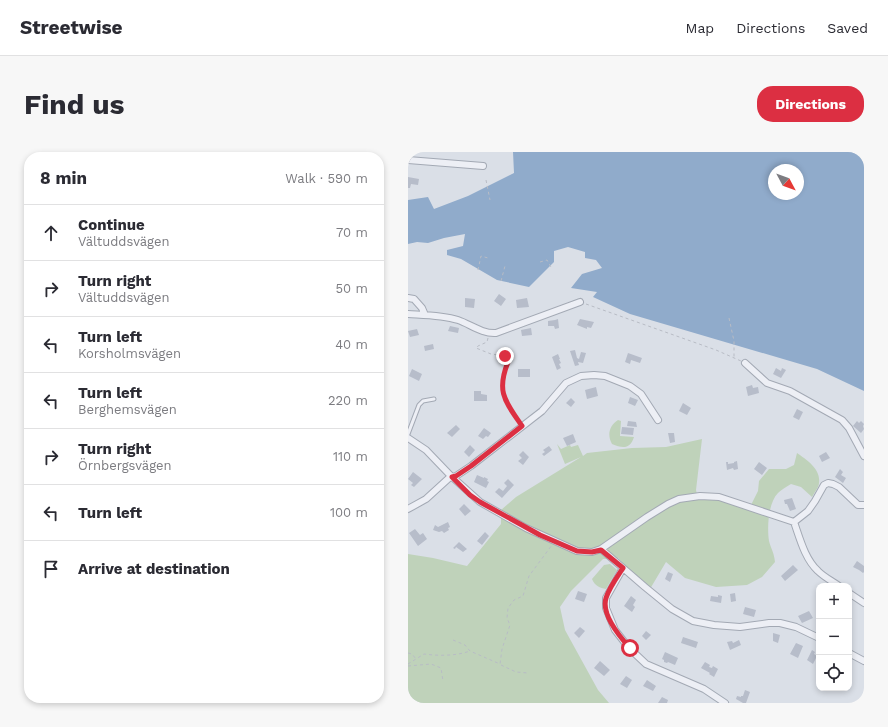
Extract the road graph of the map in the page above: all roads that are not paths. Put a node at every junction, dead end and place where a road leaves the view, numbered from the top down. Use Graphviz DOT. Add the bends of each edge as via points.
graph roads {
  1 [pos="408,160"];
  2 [pos="483,166"];
  3 [pos="408,298"];
  4 [pos="580,302"];
  5 [pos="408,314"];
  6 [pos="425,315"];
  7 [pos="745,363"];
  8 [pos="434,399"];
  9 [pos="658,420"];
  10 [pos="408,434"];
  11 [pos="408,438"];
  12 [pos="864,456"];
  13 [pos="452,477"];
  14 [pos="864,505"];
  15 [pos="408,508"];
  16 [pos="794,522"];
  17 [pos="601,550"];
  18 [pos="623,568"];
  19 [pos="835,583"];
  20 [pos="852,595"];
  21 [pos="864,603"];
  22 [pos="816,637"];
  23 [pos="852,655"];
  24 [pos="864,661"];
  25 [pos="724,703"];
  1 -- 2 [label="street"];
  3 -- 6 [label="street" via="414,298"];
  4 -- 6 [label="street" via="496,333 486,332 458,320"];
  5 -- 6 [label="street"];
  7 -- 12 [label="street" via="767,382 790,391 842,420"];
  8 -- 10 [label="lane" via="423,401 419,405"];
  9 -- 13 [label="street" via="641,394 630,386 611,378 581,376 566,383 542,411 471,466"];
  11 -- 13 [label="street" via="426,450"];
  13 -- 15 [label="street" via="426,499"];
  13 -- 17 [label="street" via="480,502 526,528 577,551"];
  14 -- 16 [label="street" via="857,504 839,487 828,483 824,485 808,511"];
  16 -- 17 [label="street" via="719,497 679,499 647,517"];
  16 -- 19 [label="street" via="811,563"];
  17 -- 18 [label="street"];
  18 -- 22 [label="street" via="650,592 693,621 714,626 740,627 780,623"];
  18 -- 25 [label="street" via="606,598 606,608 615,630 646,664 704,689"];
  20 -- 21 [label="street"];
  23 -- 24 [label="street"];
}
